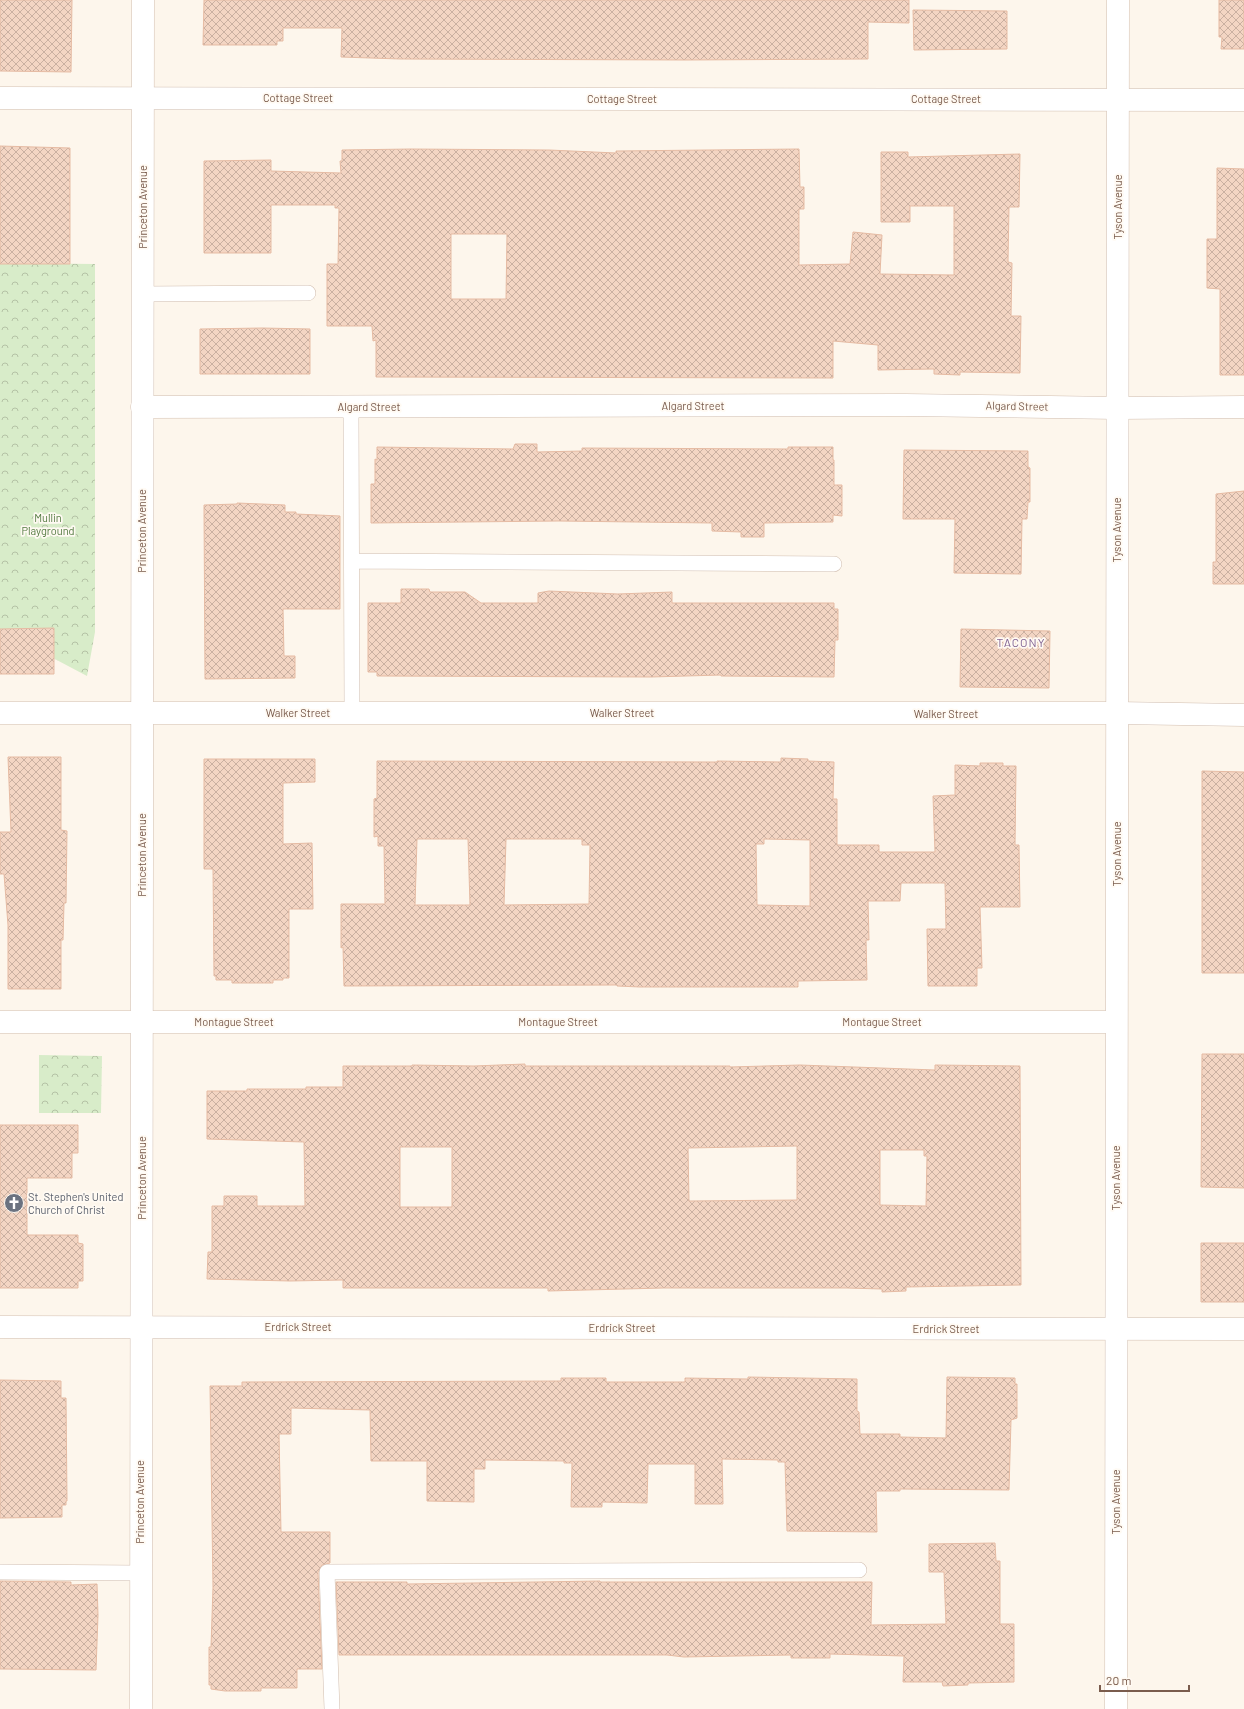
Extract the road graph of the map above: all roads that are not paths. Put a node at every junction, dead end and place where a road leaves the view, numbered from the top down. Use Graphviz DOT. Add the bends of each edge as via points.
graph roads {
  1 [pos="143,0"];
  2 [pos="1118,0"];
  3 [pos="0,98"];
  4 [pos="143,98"];
  5 [pos="1118,100"];
  6 [pos="1244,100"];
  7 [pos="308,293"];
  8 [pos="142,294"];
  9 [pos="142,407"];
  10 [pos="352,407"];
  11 [pos="1244,407"];
  12 [pos="1117,408"];
  13 [pos="353,561"];
  14 [pos="834,564"];
  15 [pos="0,713"];
  16 [pos="142,713"];
  17 [pos="352,713"];
  18 [pos="1117,713"];
  19 [pos="1244,715"];
  20 [pos="0,1022"];
  21 [pos="143,1022"];
  22 [pos="1116,1022"];
  23 [pos="0,1327"];
  24 [pos="140,1327"];
  25 [pos="1116,1329"];
  26 [pos="1244,1329"];
  27 [pos="859,1570"];
  28 [pos="0,1572"];
  29 [pos="140,1573"];
  30 [pos="141,1709"];
  31 [pos="332,1709"];
  32 [pos="1116,1709"];
  1 -- 4 [label="street, Princeton Avenue"];
  2 -- 5 [label="street, Tyson Avenue"];
  3 -- 4 [label="street, Cottage Street"];
  4 -- 5 [label="street, Cottage Street"];
  4 -- 8 [label="street, Princeton Avenue"];
  5 -- 6 [label="street, Cottage Street"];
  5 -- 12 [label="street, Tyson Avenue"];
  7 -- 8 [label="lane"];
  8 -- 9 [label="street, Princeton Avenue"];
  9 -- 10 [label="street, Algard Street"];
  9 -- 16 [label="street, Princeton Avenue"];
  10 -- 12 [label="street, Algard Street" via="904,405"];
  10 -- 13 [label="lane"];
  11 -- 12 [label="street, Algard Street"];
  12 -- 18 [label="street, Tyson Avenue"];
  13 -- 14 [label="lane"];
  13 -- 17 [label="lane"];
  15 -- 16 [label="street, Walker Street"];
  16 -- 17 [label="street, Walker Street"];
  16 -- 21 [label="street, Princeton Avenue"];
  17 -- 18 [label="street, Walker Street"];
  18 -- 19 [label="street, Walker Street"];
  18 -- 22 [label="street, Tyson Avenue"];
  20 -- 21 [label="street, Montague Street"];
  21 -- 22 [label="street, Montague Street"];
  21 -- 24 [label="street, Princeton Avenue"];
  22 -- 25 [label="street, Tyson Avenue"];
  23 -- 24 [label="street, Erdrick Street"];
  24 -- 25 [label="street, Erdrick Street"];
  24 -- 29 [label="street, Princeton Avenue"];
  25 -- 26 [label="street, Erdrick Street"];
  25 -- 32 [label="street, Tyson Avenue"];
  27 -- 31 [label="lane" via="327,1572"];
  28 -- 29 [label="lane"];
  29 -- 30 [label="street, Princeton Avenue"];
}
